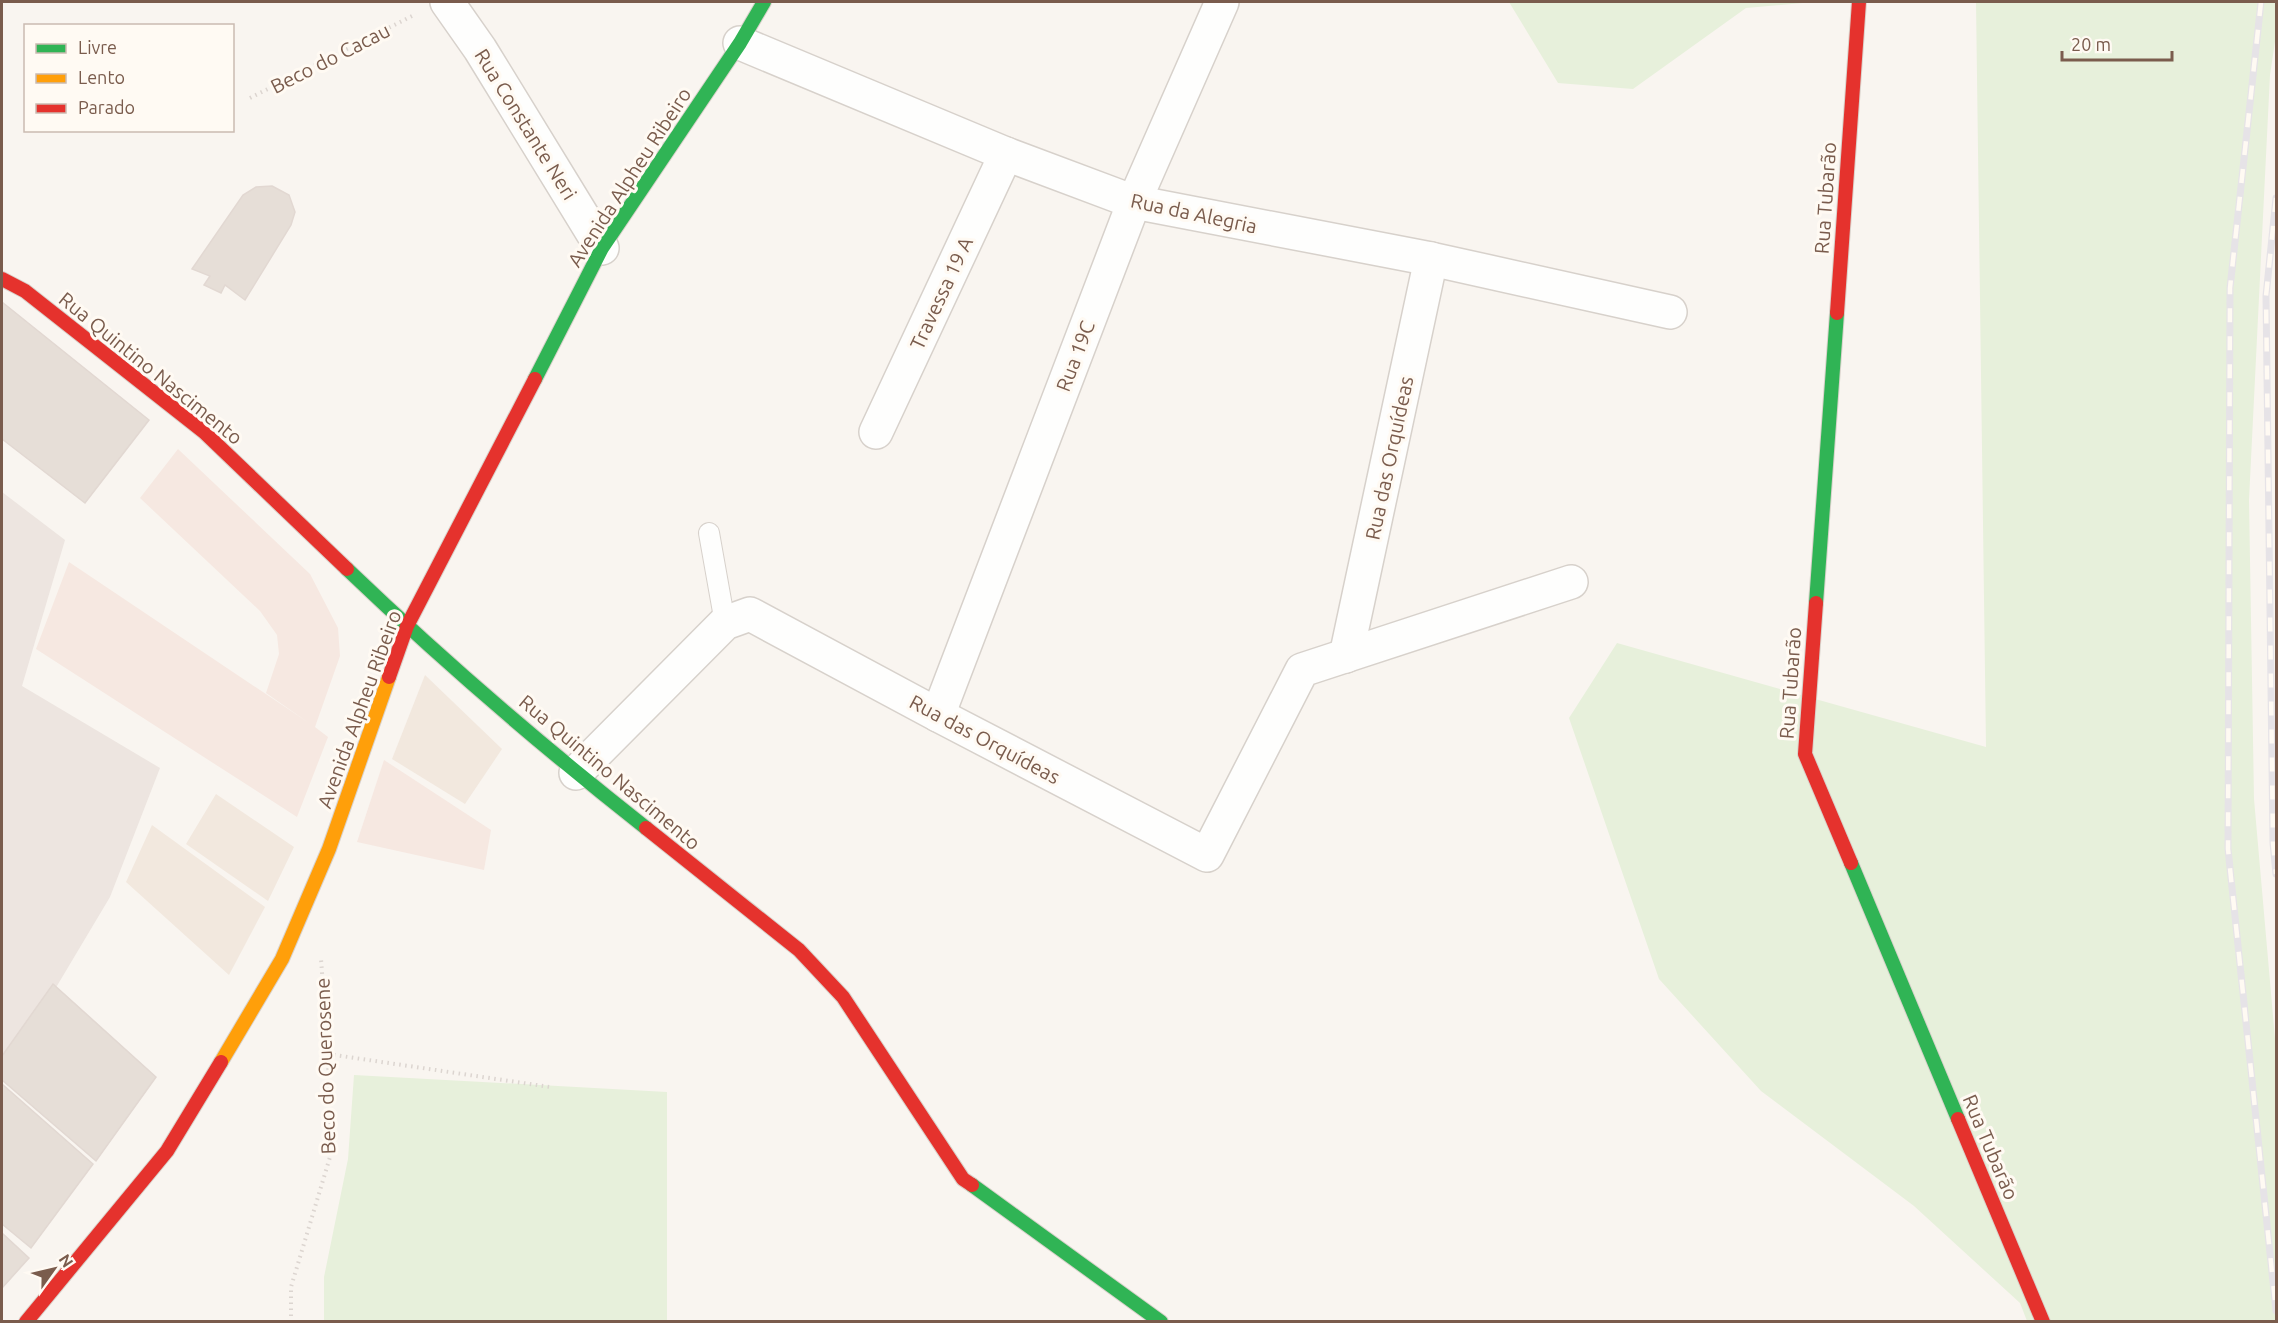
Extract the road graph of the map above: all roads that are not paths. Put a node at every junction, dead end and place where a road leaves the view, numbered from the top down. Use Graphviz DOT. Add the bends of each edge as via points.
graph roads {
  1 [pos="764,2"];
  2 [pos="1222,2"];
  3 [pos="1859,2"];
  4 [pos="434,7"];
  5 [pos="740,43"];
  6 [pos="1006,154"];
  7 [pos="1134,202"];
  8 [pos="602,248"];
  9 [pos="1431,260"];
  10 [pos="2,279"];
  11 [pos="1670,312"];
  12 [pos="876,432"];
  13 [pos="709,533"];
  14 [pos="1571,582"];
  15 [pos="725,623"];
  16 [pos="407,626"];
  17 [pos="1346,656"];
  18 [pos="938,715"];
  19 [pos="576,773"];
  20 [pos="26,1322"];
  21 [pos="1161,1322"];
  22 [pos="2043,1322"];
  1 -- 5 [label="street, Avenida Alpheu Ribeiro"];
  2 -- 7 [label="street, Rua 19C"];
  3 -- 22 [label="street, Rua Tubarão" via="1805,754"];
  4 -- 8 [label="street, Rua Constante Neri" via="480,49"];
  5 -- 6 [label="street, Rua da Alegria"];
  5 -- 8 [label="street, Avenida Alpheu Ribeiro"];
  6 -- 7 [label="street, Rua da Alegria"];
  6 -- 12 [label="street, Travessa 19 A"];
  7 -- 9 [label="street, Rua da Alegria"];
  7 -- 18 [label="street, Rua 19C"];
  8 -- 16 [label="street, Avenida Alpheu Ribeiro"];
  9 -- 11 [label="street, Rua da Alegria"];
  9 -- 17 [label="street, Rua das Orquídeas"];
  10 -- 16 [label="street, Rua Quintino Nascimento" via="25,291 204,432"];
  13 -- 15 [label="lane"];
  14 -- 17 [label="street, Rua das Orquídeas"];
  15 -- 18 [label="street, Rua das Orquídeas" via="750,614"];
  15 -- 19 [label="street"];
  16 -- 19 [label="street, Rua Quintino Nascimento"];
  16 -- 20 [label="street, Avenida Alpheu Ribeiro" via="329,849 282,959 167,1151"];
  17 -- 18 [label="street, Rua das Orquídeas" via="1302,670 1207,855"];
  19 -- 21 [label="street, Rua Quintino Nascimento" via="799,950 843,997 963,1179"];
}
